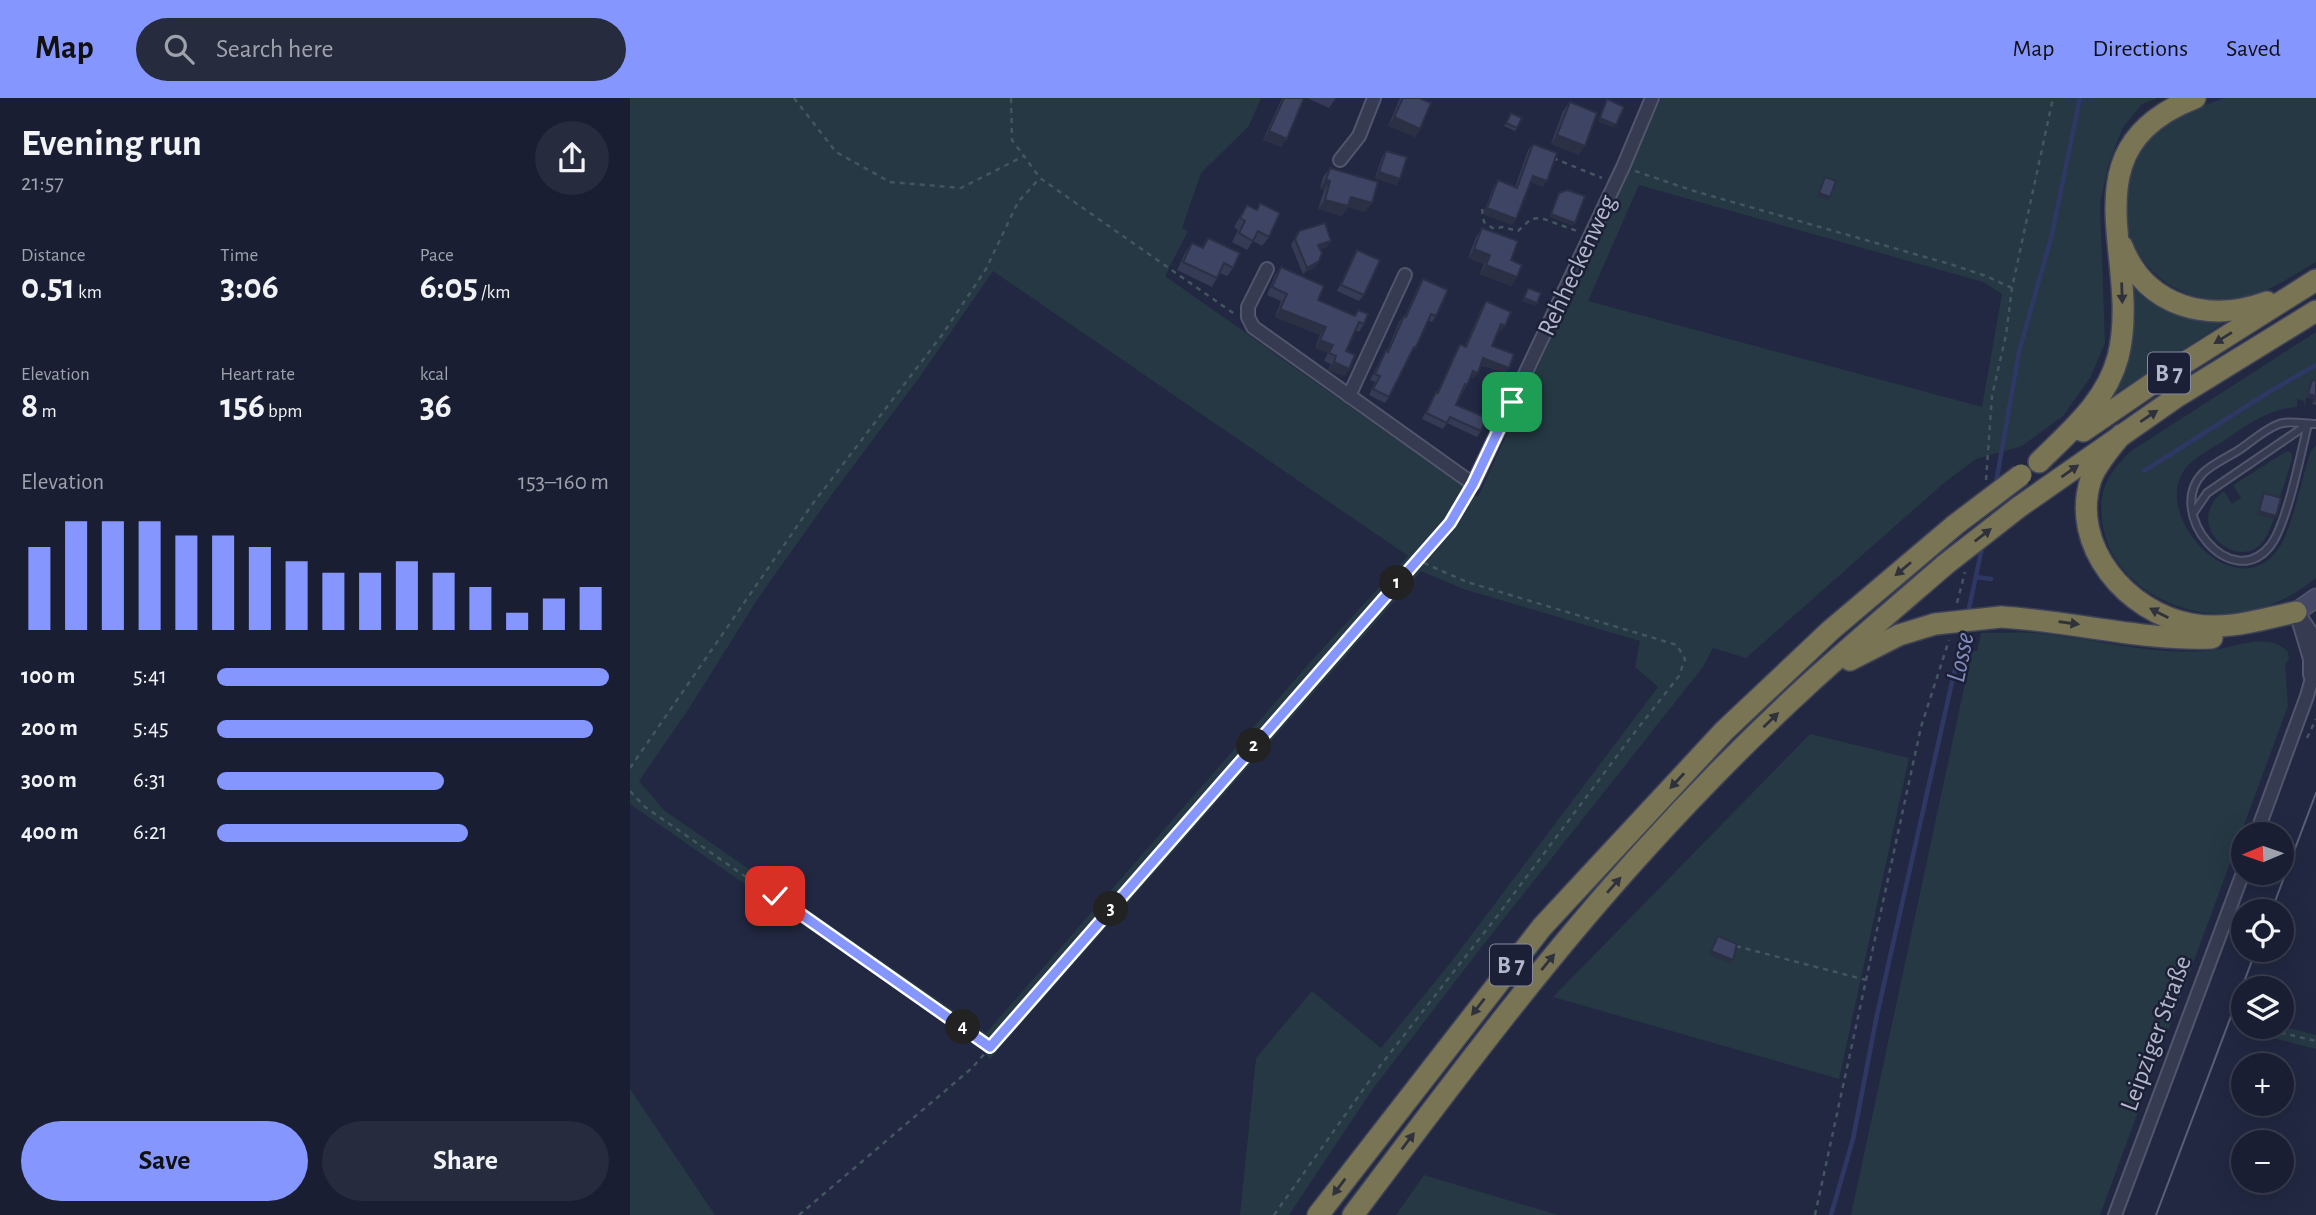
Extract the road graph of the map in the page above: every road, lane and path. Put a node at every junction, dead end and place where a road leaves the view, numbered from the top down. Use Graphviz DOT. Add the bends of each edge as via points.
graph roads {
  1 [pos="794,98"];
  2 [pos="1011,98"];
  3 [pos="1374,98"];
  4 [pos="1653,98"];
  5 [pos="2053,98"];
  6 [pos="2195,98"];
  7 [pos="1024,156"];
  8 [pos="1548,156"];
  9 [pos="1340,160"];
  10 [pos="1623,167"];
  11 [pos="1040,178"];
  12 [pos="1604,178"];
  13 [pos="1482,209"];
  14 [pos="2116,225"];
  15 [pos="1571,228"];
  16 [pos="1267,269"];
  17 [pos="1405,275"];
  18 [pos="2309,284"];
  19 [pos="2012,288"];
  20 [pos="2316,311"];
  21 [pos="1253,327"];
  22 [pos="1349,396"];
  23 [pos="2308,424"];
  24 [pos="2316,424"];
  25 [pos="2120,435"];
  26 [pos="2039,462"];
  27 [pos="1988,466"];
  28 [pos="1473,484"];
  29 [pos="2192,515"];
  30 [pos="1417,560"];
  31 [pos="2316,598"];
  32 [pos="2297,612"];
  33 [pos="1946,649"];
  34 [pos="2316,657"];
  35 [pos="2316,664"];
  36 [pos="1811,682"];
  37 [pos="2307,696"];
  38 [pos="630,768"];
  39 [pos="630,791"];
  40 [pos="2261,822"];
  41 [pos="2238,886"];
  42 [pos="1736,946"];
  43 [pos="1866,980"];
  44 [pos="2294,1036"];
  45 [pos="2316,1041"];
  46 [pos="990,1047"];
  47 [pos="799,1215"];
  48 [pos="1274,1215"];
  49 [pos="1318,1215"];
  50 [pos="1353,1215"];
  51 [pos="1815,1215"];
  52 [pos="2115,1215"];
  1 -- 7 [label="path" via="836,152 890,183 961,188"];
  2 -- 7 [label="path" via="1012,140"];
  3 -- 9 [label="street" via="1359,136"];
  4 -- 10 [label="street, Rehheckenweg"];
  5 -- 19 [label="path"];
  6 -- 14 [label="highway" via="2153,120 2133,143 2118,179"];
  7 -- 11 [label="path"];
  8 -- 12 [label="path"];
  10 -- 19 [label="path" via="1670,185 1953,265"];
  10 -- 28 [label="street, Rehheckenweg"];
  11 -- 21 [label="path"];
  11 -- 38 [label="path" via="1018,202 986,269 942,335 811,506"];
  13 -- 15 [label="path" via="1484,222 1494,229 1518,231 1531,219 1541,218"];
  14 -- 18 [label="highway" via="2125,253 2143,279 2183,306 2205,312 2254,307"];
  14 -- 26 [label="highway, one-way" via="2122,314 2116,364 2091,410"];
  16 -- 21 [label="street" via="1248,307"];
  17 -- 22 [label="street"];
  18 -- 26 [label="highway, B 7, one-way"];
  19 -- 27 [label="path" via="1989,418"];
  25 -- 20 [label="highway, B 7, one-way"];
  21 -- 22 [label="street"];
  22 -- 28 [label="street"];
  23 -- 24 [label="lane"];
  23 -- 29 [label="lane" via="2207,493"];
  23 -- 29 [label="lane" via="2280,423 2202,474 2191,501"];
  23 -- 29 [label="lane" via="2278,530 2271,545 2259,555 2240,560 2222,556 2208,544"];
  32 -- 25 [label="highway, one-way" via="2235,626 2189,624 2159,614 2120,586 2094,544 2087,500 2095,469"];
  36 -- 25 [label="highway, B 7, one-way, bridge" via="1946,564"];
  26 -- 49 [label="highway, B 7, one-way, bridge" via="1955,525 1831,630 1733,722 1542,927"];
  28 -- 30 [label="path" via="1450,523"];
  30 -- 46 [label="path"];
  30 -- 48 [label="path" via="1467,582 1677,645 1685,659 1679,676 1380,1066"];
  31 -- 32 [label="main road"];
  32 -- 34 [label="street" via="2311,632"];
  36 -- 32 [label="highway, one-way, bridge" via="1874,646 1936,624 2001,617 2207,638 2256,631"];
  32 -- 37 [label="street" via="2310,659"];
  33 -- 43 [label="path" via="1921,727"];
  35 -- 37 [label="street"];
  50 -- 36 [label="highway, B 7, one-way" via="1569,936 1703,788"];
  37 -- 40 [label="street"];
  39 -- 46 [label="path" via="645,807"];
  41 -- 52 [label="street, Leipziger Straße"];
  42 -- 43 [label="path"];
  43 -- 51 [label="path"];
  44 -- 45 [label="path"];
  46 -- 47 [label="path" via="972,1068"];
}
